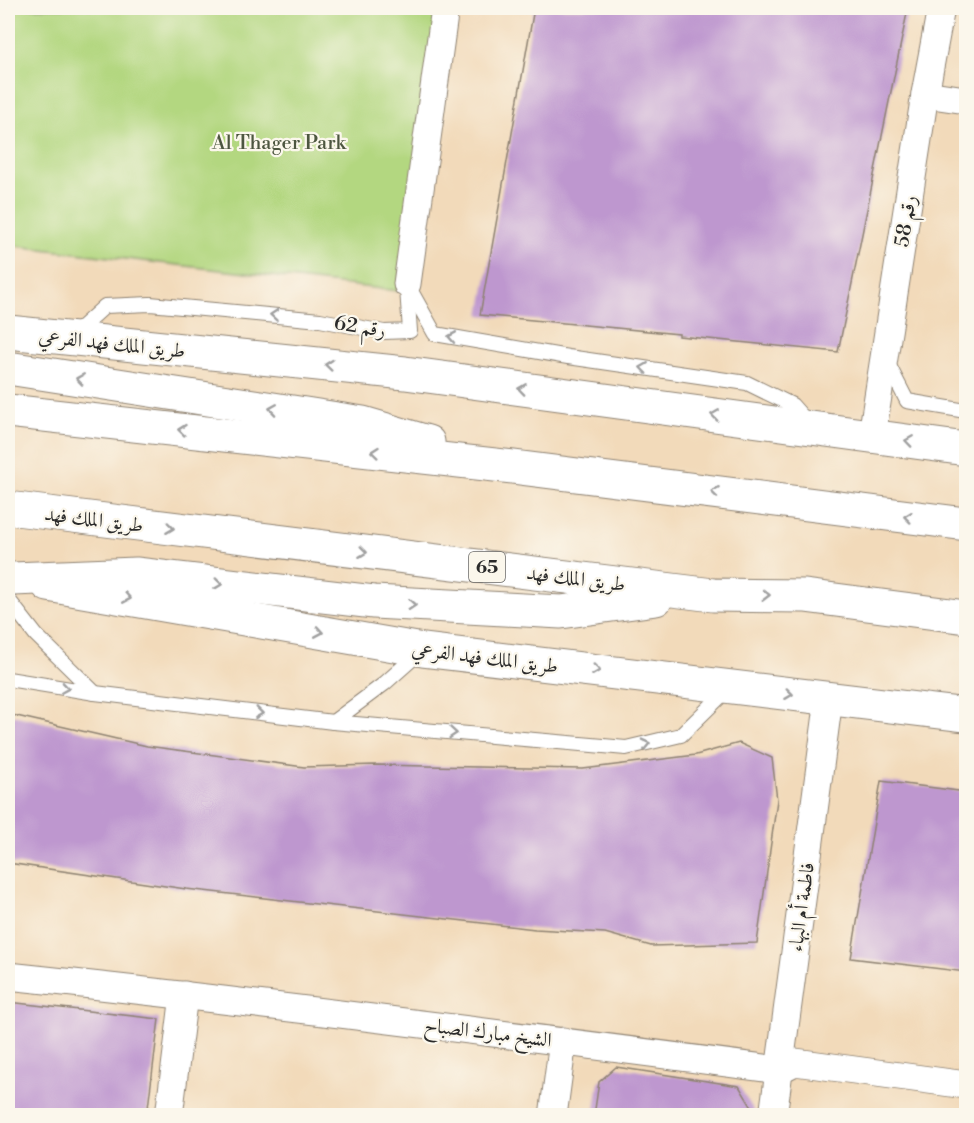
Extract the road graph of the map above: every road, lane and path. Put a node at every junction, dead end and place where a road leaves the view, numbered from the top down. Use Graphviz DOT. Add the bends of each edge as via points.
graph roads {
  1 [pos="445,8"];
  2 [pos="941,8"];
  3 [pos="925,94"];
  4 [pos="966,100"];
  5 [pos="407,284"];
  6 [pos="8,332"];
  7 [pos="69,338"];
  8 [pos="884,357"];
  9 [pos="8,368"];
  10 [pos="8,411"];
  11 [pos="966,411"];
  12 [pos="812,428"];
  13 [pos="872,435"];
  14 [pos="966,449"];
  15 [pos="513,467"];
  16 [pos="8,508"];
  17 [pos="966,524"];
  18 [pos="9,585"];
  19 [pos="713,595"];
  20 [pos="966,617"];
  21 [pos="423,650"];
  22 [pos="8,679"];
  23 [pos="730,686"];
  24 [pos="95,693"];
  25 [pos="829,699"];
  26 [pos="966,715"];
  27 [pos="333,722"];
  28 [pos="8,976"];
  29 [pos="184,994"];
  30 [pos="563,1041"];
  31 [pos="779,1070"];
  32 [pos="966,1084"];
  33 [pos="169,1116"];
  34 [pos="553,1116"];
  35 [pos="773,1116"];
  1 -- 5 [label="street, رقم 62"];
  2 -- 3 [label="street, رقم 58"];
  3 -- 4 [label="street"];
  3 -- 8 [label="street, رقم 58"];
  5 -- 7 [label="lane, رقم 62, one-way" via="410,331 384,332 320,320 150,303 105,306"];
  12 -- 5 [label="lane, one-way" via="792,405 747,383 435,334"];
  6 -- 7 [label="main road, طريق الملك فهد الفرعي"];
  12 -- 7 [label="main road, طريق الملك فهد الفرعي, one-way" via="398,372"];
  8 -- 11 [label="lane" via="907,401"];
  8 -- 13 [label="street, رقم 58"];
  15 -- 9 [label="main road, one-way" via="363,423"];
  15 -- 10 [label="main road, one-way"];
  12 -- 13 [label="main road, طريق الملك فهد الفرعي"];
  14 -- 13 [label="main road, طريق الملك فهد الفرعي, one-way"];
  17 -- 15 [label="main road, one-way"];
  16 -- 19 [label="main road, طريق الملك فهد / 65, one-way"];
  18 -- 19 [label="main road, one-way" via="136,574 374,602 561,612"];
  18 -- 21 [label="main road, طريق الملك فهد الفرعي, one-way"];
  18 -- 24 [label="lane" via="36,635"];
  19 -- 20 [label="main road, طريق الملك فهد / 65, one-way" via="805,596"];
  21 -- 23 [label="main road, طريق الملك فهد الفرعي, one-way"];
  21 -- 27 [label="lane"];
  22 -- 24 [label="lane, one-way"];
  23 -- 25 [label="main road, طريق الملك فهد الفرعي, one-way"];
  27 -- 23 [label="lane, one-way" via="626,748 681,735"];
  24 -- 27 [label="lane, one-way"];
  25 -- 26 [label="main road, طريق الملك فهد الفرعي"];
  25 -- 31 [label="street, فاطمة أم البهاء"];
  28 -- 29 [label="street, الشيخ مبارك الصباح"];
  29 -- 30 [label="street, الشيخ مبارك الصباح"];
  29 -- 33 [label="street"];
  30 -- 31 [label="street, الشيخ مبارك الصباح"];
  30 -- 34 [label="street"];
  31 -- 32 [label="street, الشيخ مبارك الصباح" via="795,1062"];
  31 -- 35 [label="street, فاطمة أم البهاء"];
}
